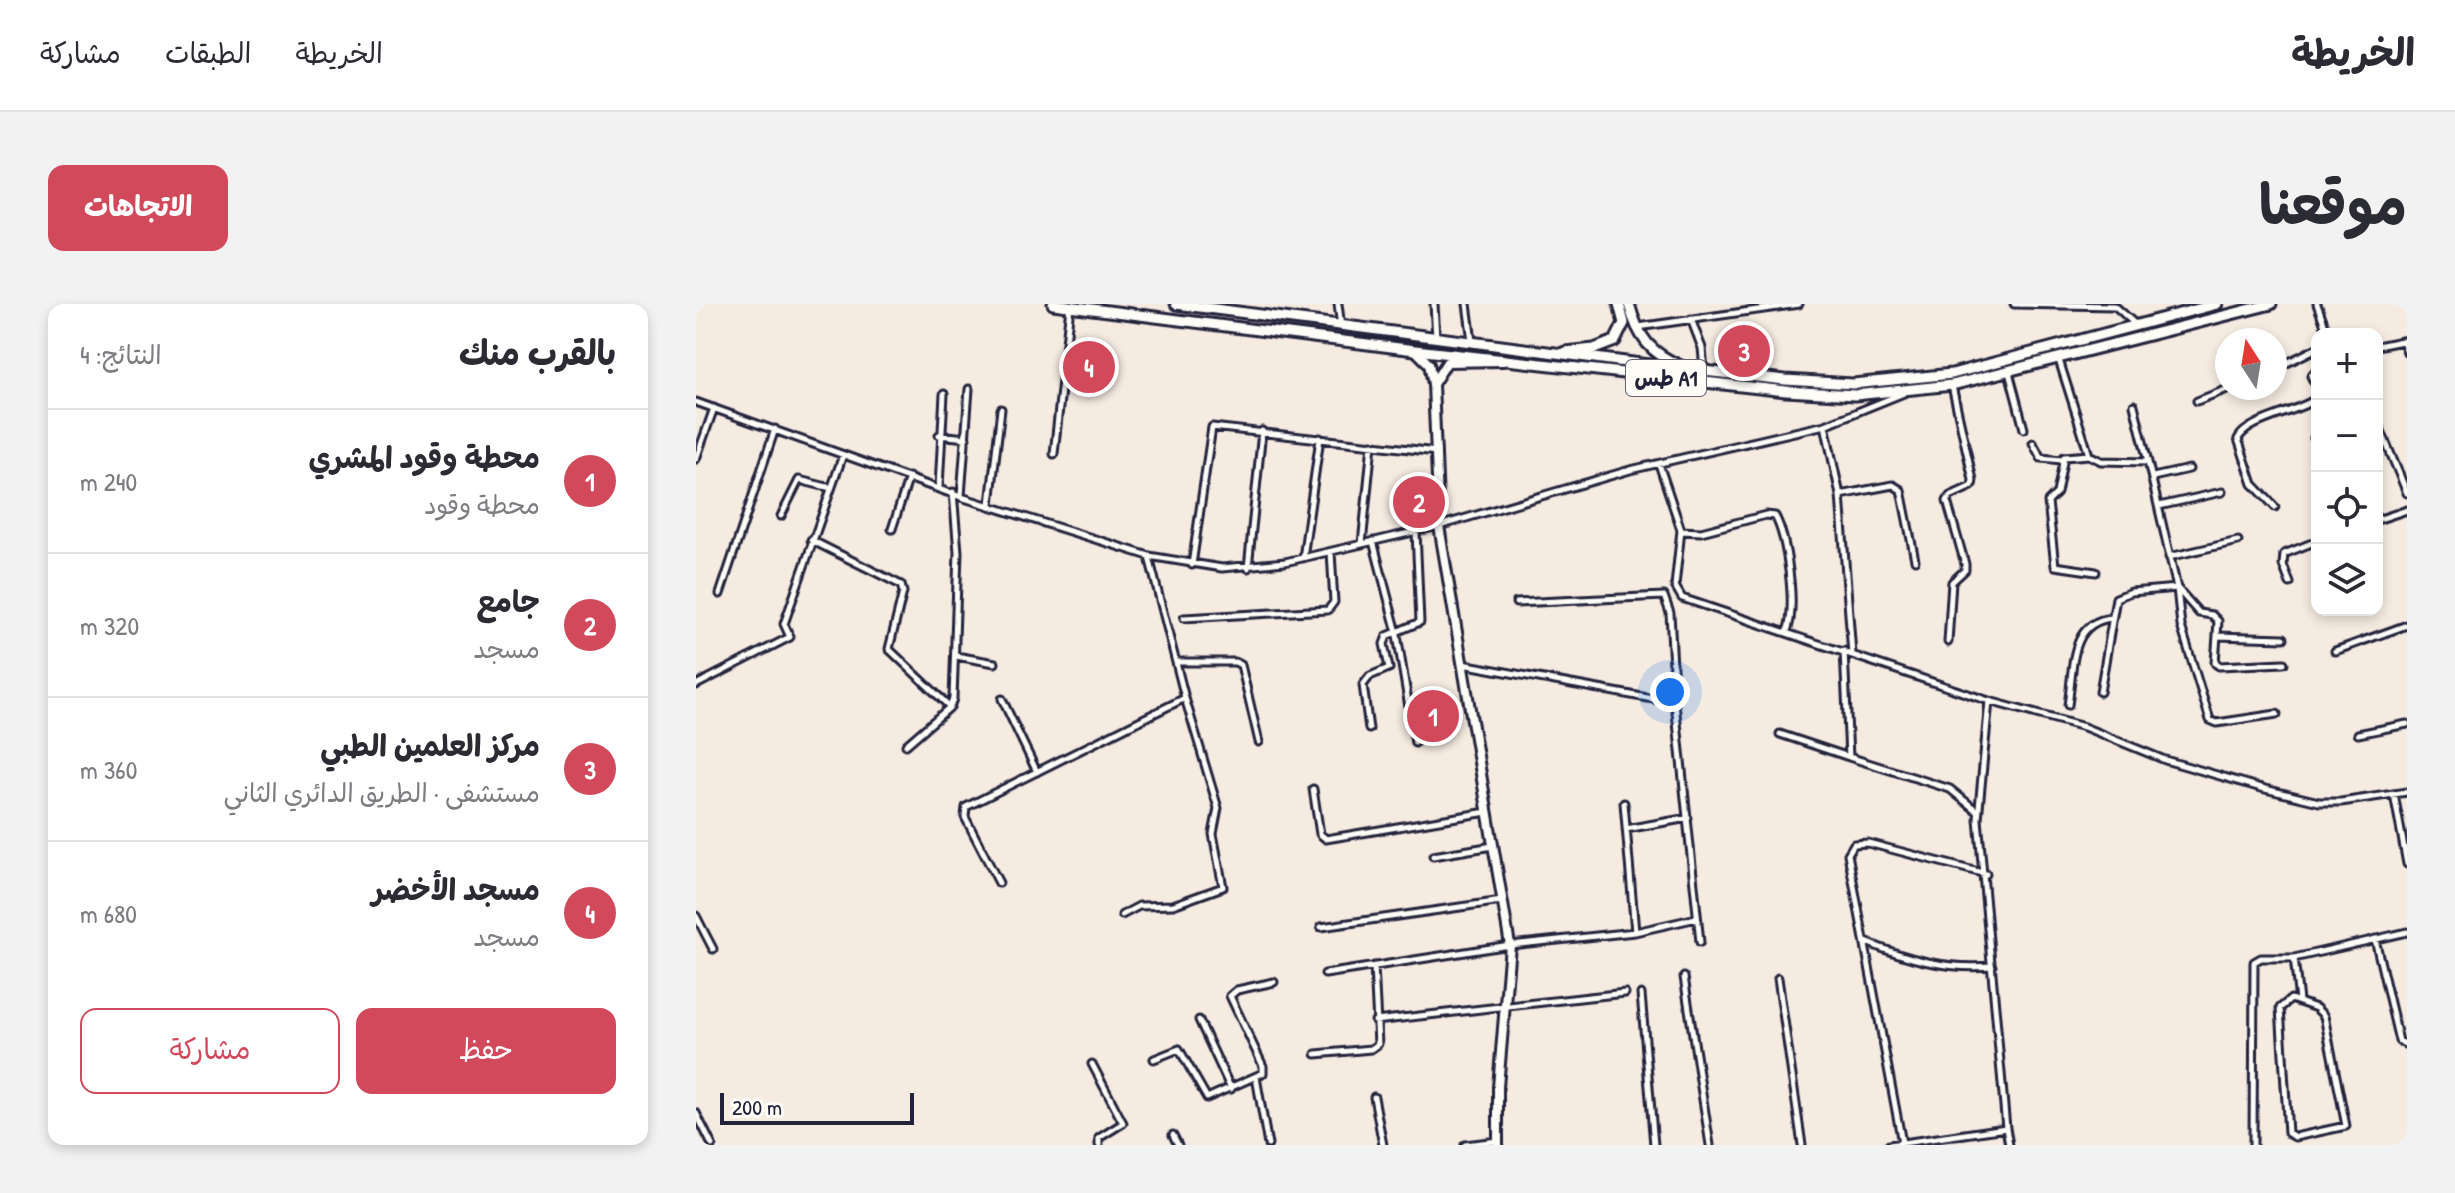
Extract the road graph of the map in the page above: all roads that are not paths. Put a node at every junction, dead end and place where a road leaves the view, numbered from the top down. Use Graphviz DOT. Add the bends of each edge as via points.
graph roads {
  1 [pos="1053,304"];
  2 [pos="1176,304"];
  3 [pos="1338,304"];
  4 [pos="1434,304"];
  5 [pos="1467,304"];
  6 [pos="1619,304"];
  7 [pos="1629,304"];
  8 [pos="1725,304"];
  9 [pos="1793,304"];
  10 [pos="1799,304"];
  11 [pos="2014,304"];
  12 [pos="2217,304"];
  13 [pos="2271,304"];
  14 [pos="2317,304"];
  15 [pos="1070,306"];
  16 [pos="1161,306"];
  17 [pos="2046,306"];
  18 [pos="1125,308"];
  19 [pos="1727,314"];
  20 [pos="1161,317"];
  21 [pos="1691,319"];
  22 [pos="2135,324"];
  23 [pos="1635,327"];
  24 [pos="1341,328"];
  25 [pos="2326,328"];
  26 [pos="1436,338"];
  27 [pos="2405,340"];
  28 [pos="1472,341"];
  29 [pos="2383,345"];
  30 [pos="1415,350"];
  31 [pos="2311,351"];
  32 [pos="2407,352"];
  33 [pos="1553,353"];
  34 [pos="1509,360"];
  35 [pos="2059,360"];
  36 [pos="2287,363"];
  37 [pos="1685,368"];
  38 [pos="1704,370"];
  39 [pos="2009,372"];
  40 [pos="1433,384"];
  41 [pos="1952,385"];
  42 [pos="969,389"];
  43 [pos="1910,391"];
  44 [pos="944,394"];
  45 [pos="2215,394"];
  46 [pos="2314,400"];
  47 [pos="2197,401"];
  48 [pos="696,402"];
  49 [pos="2134,405"];
  50 [pos="714,408"];
  51 [pos="1001,409"];
  52 [pos="1825,425"];
  53 [pos="775,429"];
  54 [pos="2024,429"];
  55 [pos="1262,431"];
  56 [pos="939,435"];
  57 [pos="2383,435"];
  58 [pos="966,438"];
  59 [pos="1320,438"];
  60 [pos="2033,443"];
  61 [pos="1372,444"];
  62 [pos="1437,452"];
  63 [pos="1054,454"];
  64 [pos="843,455"];
  65 [pos="2089,455"];
  66 [pos="696,459"];
  67 [pos="2062,460"];
  68 [pos="2148,462"];
  69 [pos="1659,464"];
  70 [pos="2189,469"];
  71 [pos="909,477"];
  72 [pos="2153,477"];
  73 [pos="939,487"];
  74 [pos="831,488"];
  75 [pos="953,492"];
  76 [pos="2222,492"];
  77 [pos="2407,493"];
  78 [pos="1840,495"];
  79 [pos="961,497"];
  80 [pos="990,504"];
  81 [pos="2159,506"];
  82 [pos="2275,507"];
  83 [pos="2407,510"];
  84 [pos="781,516"];
  85 [pos="2383,518"];
  86 [pos="1439,526"];
  87 [pos="892,529"];
  88 [pos="1681,530"];
  89 [pos="1416,531"];
  90 [pos="811,540"];
  91 [pos="1373,541"];
  92 [pos="2238,541"];
  93 [pos="2311,543"];
  94 [pos="1362,544"];
  95 [pos="1331,552"];
  96 [pos="1149,556"];
  97 [pos="2169,557"];
  98 [pos="1303,558"];
  99 [pos="1915,560"];
  100 [pos="1192,565"];
  101 [pos="1248,568"];
  102 [pos="2096,572"];
  103 [pos="2290,583"];
  104 [pos="2177,588"];
  105 [pos="720,594"];
  106 [pos="1516,603"];
  107 [pos="1184,618"];
  108 [pos="2112,618"];
  109 [pos="2407,625"];
  110 [pos="1396,629"];
  111 [pos="1787,631"];
  112 [pos="2217,636"];
  113 [pos="2284,638"];
  114 [pos="1948,642"];
  115 [pos="1844,651"];
  116 [pos="2335,651"];
  117 [pos="1852,654"];
  118 [pos="956,656"];
  119 [pos="1177,662"];
  120 [pos="995,663"];
  121 [pos="1461,663"];
  122 [pos="2284,663"];
  123 [pos="696,685"];
  124 [pos="2100,692"];
  125 [pos="1185,698"];
  126 [pos="1002,699"];
  127 [pos="1989,701"];
  128 [pos="1675,703"];
  129 [pos="2068,705"];
  130 [pos="950,707"];
  131 [pos="2277,714"];
  132 [pos="2407,724"];
  133 [pos="1369,729"];
  134 [pos="1780,734"];
  135 [pos="2358,734"];
  136 [pos="1259,742"];
  137 [pos="1415,743"];
  138 [pos="906,745"];
  139 [pos="1849,757"];
  140 [pos="1037,772"];
  141 [pos="1313,789"];
  142 [pos="2407,792"];
  143 [pos="2394,794"];
  144 [pos="1624,803"];
  145 [pos="1487,812"];
  146 [pos="1978,812"];
  147 [pos="1689,818"];
  148 [pos="1626,829"];
  149 [pos="1493,846"];
  150 [pos="1433,856"];
  151 [pos="2407,864"];
  152 [pos="1986,874"];
  153 [pos="999,883"];
  154 [pos="1502,901"];
  155 [pos="1122,915"];
  156 [pos="696,916"];
  157 [pos="1697,918"];
  158 [pos="1321,927"];
  159 [pos="1635,932"];
  160 [pos="2407,932"];
  161 [pos="2375,939"];
  162 [pos="1700,942"];
  163 [pos="1865,942"];
  164 [pos="1510,945"];
  165 [pos="713,949"];
  166 [pos="2294,958"];
  167 [pos="1374,966"];
  168 [pos="1992,966"];
  169 [pos="1325,974"];
  170 [pos="1684,977"];
  171 [pos="1778,978"];
  172 [pos="1274,982"];
  173 [pos="1625,993"];
  174 [pos="1641,994"];
  175 [pos="2299,1001"];
  176 [pos="1504,1005"];
  177 [pos="1199,1020"];
  178 [pos="1375,1021"];
  179 [pos="2407,1045"];
  180 [pos="1316,1054"];
  181 [pos="1154,1059"];
  182 [pos="1092,1064"];
  183 [pos="1256,1077"];
  184 [pos="1231,1089"];
  185 [pos="1374,1097"];
  186 [pos="696,1113"];
  187 [pos="2006,1128"];
  188 [pos="1173,1135"];
  189 [pos="1498,1143"];
  190 [pos="1902,1143"];
  191 [pos="712,1145"];
  192 [pos="1099,1145"];
  193 [pos="1178,1145"];
  194 [pos="1268,1145"];
  195 [pos="1383,1145"];
  196 [pos="1465,1145"];
  197 [pos="1654,1145"];
  198 [pos="1710,1145"];
  199 [pos="1802,1145"];
  200 [pos="1889,1145"];
  201 [pos="2009,1145"];
  202 [pos="2253,1145"];
  1 -- 15 [label="main road, طس A1"];
  2 -- 24 [label="main road, طس A1"];
  3 -- 24 [label="street"];
  4 -- 26 [label="street"];
  5 -- 28 [label="street"];
  6 -- 33 [label="main road" via="1624,323 1612,344"];
  7 -- 23 [label="main road"];
  8 -- 19 [label="street"];
  9 -- 10 [label="street"];
  9 -- 19 [label="street"];
  11 -- 17 [label="street"];
  12 -- 22 [label="main road, طس A1"];
  13 -- 35 [label="main road, طس A1"];
  14 -- 25 [label="street"];
  15 -- 18 [label="main road, طس A1"];
  15 -- 63 [label="street"];
  16 -- 20 [label="main road"];
  17 -- 22 [label="street" via="2115,306"];
  18 -- 20 [label="main road, طس A1"];
  19 -- 21 [label="street"];
  20 -- 30 [label="main road, طس A1"];
  21 -- 23 [label="street"];
  21 -- 38 [label="street"];
  22 -- 38 [label="main road, طس A1" via="1952,374 1903,381 1815,382"];
  23 -- 37 [label="main road" via="1652,351"];
  24 -- 26 [label="main road, طس A1"];
  26 -- 28 [label="main road, طس A1"];
  27 -- 29 [label="street"];
  27 -- 32 [label="street"];
  28 -- 33 [label="main road, طس A1"];
  30 -- 34 [label="main road, طس A1"];
  30 -- 40 [label="main road" via="1429,364"];
  31 -- 36 [label="street"];
  33 -- 37 [label="main road, طس A1"];
  34 -- 40 [label="main road" via="1447,362"];
  34 -- 43 [label="main road, طس A1" via="1786,391"];
  35 -- 39 [label="main road, طس A1"];
  35 -- 65 [label="street"];
  37 -- 38 [label="main road, طس A1"];
  39 -- 41 [label="main road, طس A1"];
  39 -- 54 [label="street"];
  40 -- 62 [label="main road"];
  41 -- 43 [label="main road, طس A1"];
  41 -- 114 [label="street" via="1973,480 1972,486 1947,501 1965,564 1952,582"];
  42 -- 58 [label="street"];
  43 -- 52 [label="street"];
  44 -- 56 [label="street"];
  45 -- 47 [label="street"];
  46 -- 82 [label="street" via="2244,429 2238,439 2253,484"];
  48 -- 50 [label="street"];
  49 -- 68 [label="street"];
  50 -- 53 [label="street"];
  50 -- 66 [label="street"];
  51 -- 80 [label="street"];
  52 -- 69 [label="street"];
  52 -- 78 [label="street"];
  53 -- 64 [label="street"];
  53 -- 105 [label="street"];
  55 -- 59 [label="street"];
  55 -- 100 [label="street" via="1216,426 1210,430"];
  55 -- 101 [label="street"];
  56 -- 58 [label="street"];
  56 -- 73 [label="street"];
  57 -- 77 [label="street"];
  58 -- 79 [label="street"];
  59 -- 61 [label="street"];
  59 -- 98 [label="street"];
  60 -- 67 [label="street" via="2041,458"];
  61 -- 62 [label="street"];
  61 -- 94 [label="street"];
  62 -- 86 [label="main road"];
  64 -- 71 [label="street"];
  64 -- 74 [label="street"];
  65 -- 67 [label="street"];
  65 -- 68 [label="street" via="2101,461"];
  67 -- 102 [label="street" via="2057,493 2048,502 2053,564"];
  68 -- 72 [label="street"];
  69 -- 86 [label="street"];
  69 -- 88 [label="street"];
  70 -- 72 [label="street"];
  71 -- 73 [label="street"];
  71 -- 87 [label="street"];
  72 -- 81 [label="street"];
  73 -- 75 [label="street"];
  74 -- 84 [label="street" via="799,480"];
  74 -- 90 [label="street"];
  75 -- 79 [label="street"];
  75 -- 118 [label="street"];
  76 -- 81 [label="street"];
  78 -- 99 [label="street" via="1893,485 1901,490"];
  78 -- 117 [label="street"];
  79 -- 80 [label="street"];
  80 -- 96 [label="street"];
  81 -- 97 [label="street"];
  83 -- 85 [label="street"];
  86 -- 89 [label="street"];
  86 -- 121 [label="main road"];
  88 -- 111 [label="street" via="1675,586 1682,598"];
  88 -- 111 [label="street" via="1701,532 1775,516 1792,610"];
  89 -- 91 [label="street"];
  89 -- 110 [label="street" via="1420,622"];
  90 -- 123 [label="street" via="784,624 790,637"];
  90 -- 130 [label="street" via="901,585 889,649"];
  91 -- 94 [label="street"];
  91 -- 110 [label="street"];
  92 -- 97 [label="street"];
  93 -- 103 [label="street" via="2284,554"];
  94 -- 95 [label="street"];
  95 -- 98 [label="street"];
  95 -- 107 [label="street" via="1334,602 1328,610"];
  96 -- 100 [label="street"];
  96 -- 119 [label="street"];
  97 -- 104 [label="street"];
  98 -- 101 [label="street"];
  100 -- 101 [label="street"];
  104 -- 108 [label="street" via="2120,595"];
  104 -- 112 [label="street" via="2199,613 2216,617"];
  104 -- 131 [label="street" via="2181,626 2210,720"];
  106 -- 128 [label="street" via="1664,596 1670,613"];
  108 -- 124 [label="street"];
  108 -- 129 [label="street" via="2093,621 2082,631"];
  109 -- 116 [label="street"];
  110 -- 133 [label="street" via="1384,644 1389,668 1363,685"];
  110 -- 137 [label="street"];
  111 -- 115 [label="street"];
  112 -- 113 [label="street"];
  112 -- 122 [label="street" via="2214,657 2219,666"];
  115 -- 117 [label="street"];
  115 -- 139 [label="street"];
  117 -- 127 [label="street"];
  118 -- 120 [label="street"];
  118 -- 130 [label="street"];
  119 -- 125 [label="street"];
  119 -- 136 [label="street" via="1241,665"];
  121 -- 128 [label="street"];
  121 -- 145 [label="main road"];
  125 -- 140 [label="street"];
  125 -- 155 [label="street" via="1218,808 1213,834 1223,887 1173,905 1139,906"];
  126 -- 140 [label="street"];
  127 -- 143 [label="street" via="2084,727 2165,760 2302,798 2341,802"];
  127 -- 146 [label="street"];
  128 -- 147 [label="street"];
  130 -- 138 [label="street"];
  132 -- 135 [label="street"];
  134 -- 139 [label="street"];
  139 -- 146 [label="street" via="1950,789"];
  140 -- 153 [label="street" via="965,809"];
  141 -- 145 [label="street" via="1320,834 1326,839"];
  142 -- 143 [label="street"];
  143 -- 151 [label="street"];
  144 -- 148 [label="street"];
  145 -- 149 [label="main road"];
  146 -- 152 [label="street"];
  147 -- 148 [label="street"];
  147 -- 157 [label="street"];
  148 -- 159 [label="street"];
  149 -- 150 [label="street"];
  149 -- 154 [label="main road"];
  152 -- 163 [label="street" via="1868,843 1854,844 1849,865"];
  152 -- 168 [label="street"];
  154 -- 158 [label="street"];
  154 -- 164 [label="main road"];
  156 -- 165 [label="street"];
  157 -- 159 [label="street"];
  157 -- 162 [label="street"];
  159 -- 164 [label="street"];
  160 -- 161 [label="street"];
  161 -- 166 [label="street"];
  161 -- 179 [label="street" via="2399,1041"];
  163 -- 168 [label="street" via="1933,964"];
  163 -- 190 [label="street"];
  164 -- 167 [label="street"];
  164 -- 176 [label="main road"];
  166 -- 175 [label="street"];
  166 -- 202 [label="street" via="2261,958 2253,965"];
  167 -- 169 [label="street"];
  167 -- 178 [label="street"];
  168 -- 187 [label="street"];
  170 -- 198 [label="street"];
  171 -- 199 [label="street"];
  172 -- 183 [label="street" via="1230,996 1264,1069"];
  173 -- 176 [label="street"];
  174 -- 197 [label="street"];
  175 -- 175 [label="street" via="2324,1016 2348,1122 2295,1137 2287,1128 2280,1008 2291,999"];
  176 -- 178 [label="street"];
  176 -- 189 [label="main road"];
  177 -- 184 [label="street"];
  178 -- 180 [label="street" via="1375,1047"];
  181 -- 184 [label="street" via="1179,1049 1207,1098"];
  182 -- 192 [label="street" via="1123,1123 1099,1138"];
  183 -- 184 [label="street"];
  183 -- 194 [label="street"];
  185 -- 195 [label="street"];
  186 -- 191 [label="street"];
  187 -- 190 [label="street"];
  187 -- 201 [label="street"];
  188 -- 193 [label="street"];
  189 -- 196 [label="street"];
  190 -- 200 [label="street"];
}
